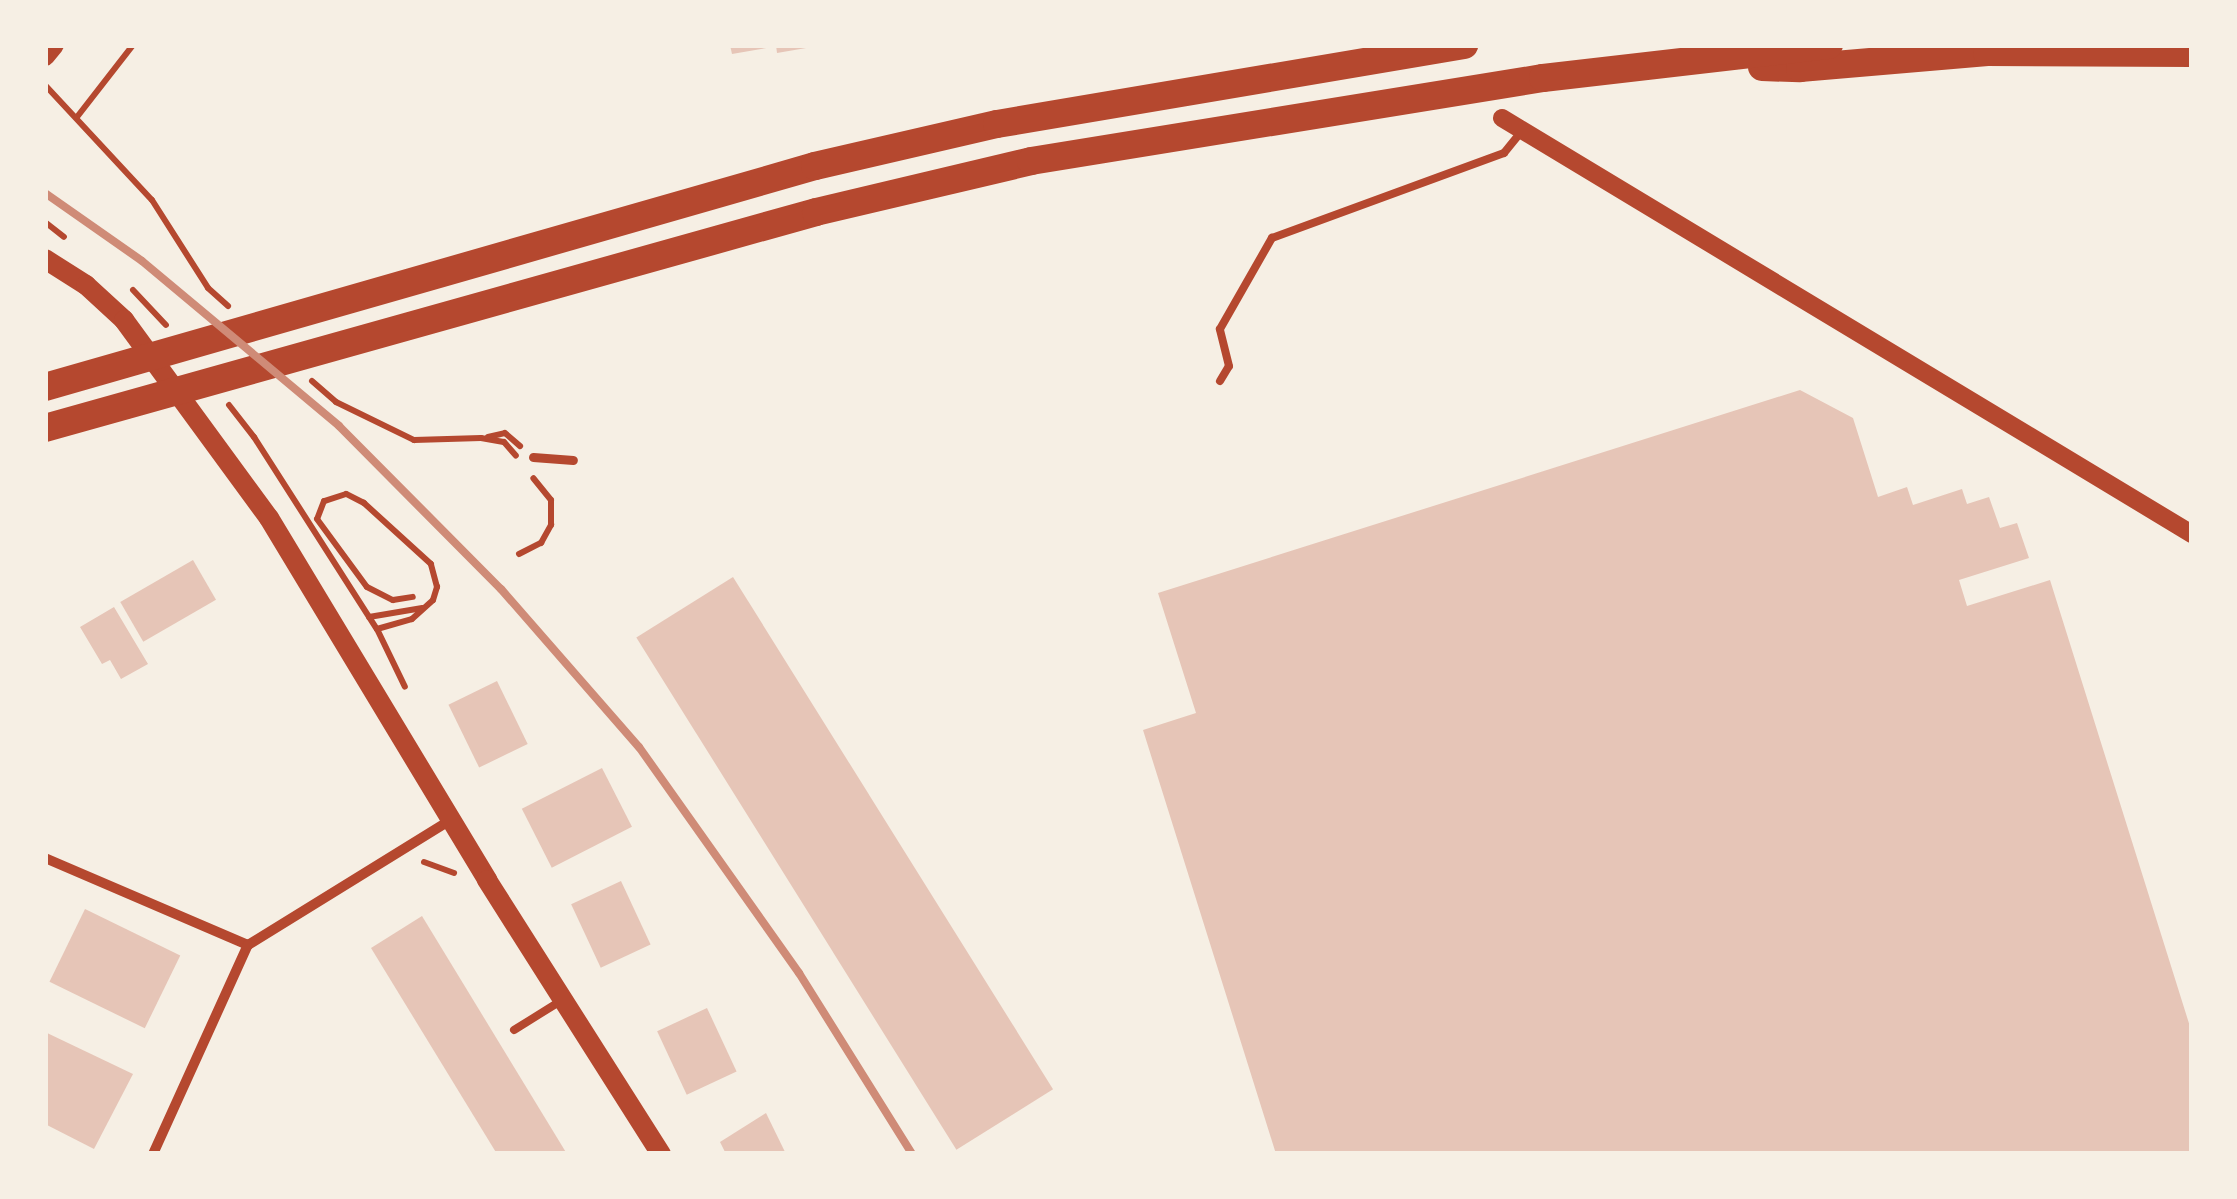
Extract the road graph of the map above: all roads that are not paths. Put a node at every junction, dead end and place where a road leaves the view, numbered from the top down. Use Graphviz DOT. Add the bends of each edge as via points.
graph roads {
  1 [pos="54,45"];
  2 [pos="1464,45"];
  3 [pos="1830,45"];
  4 [pos="2192,53"];
  5 [pos="45,56"];
  6 [pos="1671,63"];
  7 [pos="1502,118"];
  8 [pos="1522,132"];
  9 [pos="45,259"];
  10 [pos="1220,381"];
  11 [pos="49,386"];
  12 [pos="55,425"];
  13 [pos="533,456"];
  14 [pos="573,460"];
  15 [pos="2192,534"];
  16 [pos="451,820"];
  17 [pos="45,858"];
  18 [pos="248,946"];
  19 [pos="563,1000"];
  20 [pos="514,1030"];
  21 [pos="153,1154"];
  22 [pos="661,1154"];
  1 -- 5 [label="main road"];
  2 -- 11 [label="highway" via="942,136 815,166"];
  3 -- 6 [label="highway"];
  4 -- 6 [label="highway" via="1987,52 1800,68"];
  6 -- 12 [label="highway" via="1031,161 816,212"];
  7 -- 8 [label="street"];
  8 -- 10 [label="lane" via="1504,153 1272,238 1220,330 1229,366"];
  8 -- 15 [label="street"];
  9 -- 16 [label="main road" via="124,320 269,518"];
  13 -- 14 [label="street"];
  16 -- 18 [label="street"];
  16 -- 19 [label="main road"];
  17 -- 18 [label="street"];
  18 -- 21 [label="street"];
  19 -- 20 [label="lane"];
  19 -- 22 [label="main road"];
}
